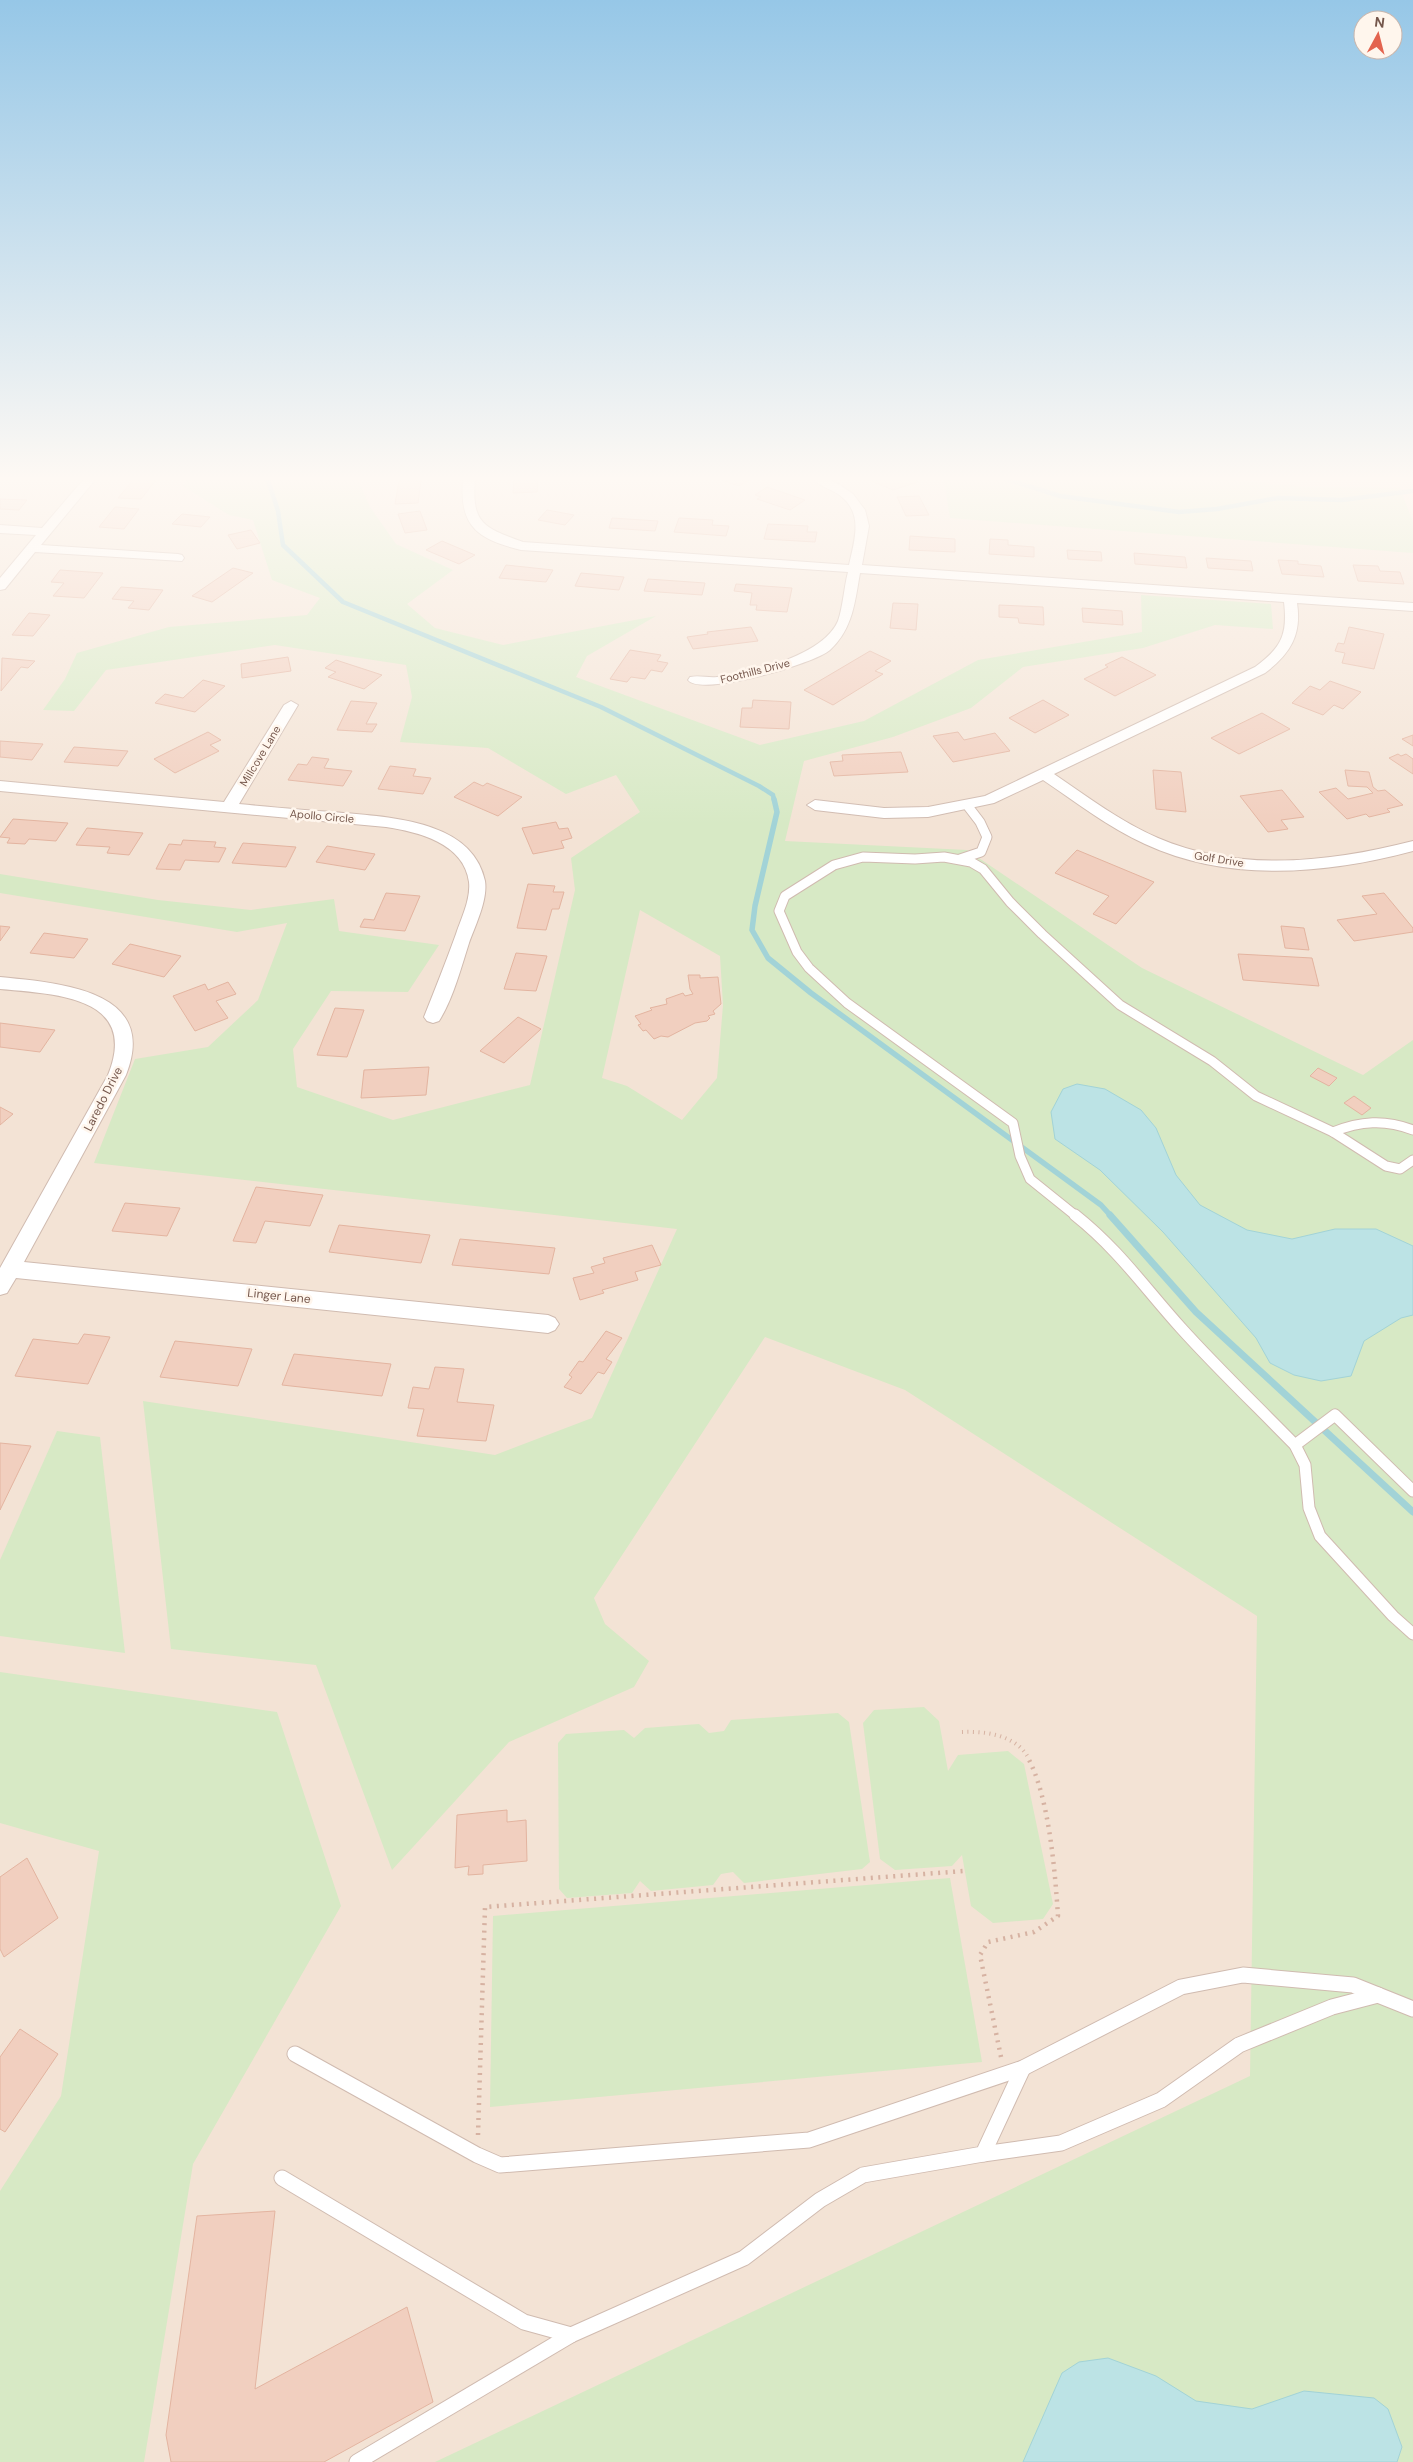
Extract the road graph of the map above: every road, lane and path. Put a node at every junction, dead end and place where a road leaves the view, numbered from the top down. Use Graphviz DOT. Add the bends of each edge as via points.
graph roads {
  1 [pos="850,595"];
  2 [pos="1245,595"];
  3 [pos="1290,598"];
  4 [pos="1413,607"];
  5 [pos="695,680"];
  6 [pos="291,706"];
  7 [pos="1044,774"];
  8 [pos="0,786"];
  9 [pos="815,805"];
  10 [pos="967,805"];
  11 [pos="229,807"];
  12 [pos="1413,846"];
  13 [pos="959,859"];
  14 [pos="0,984"];
  15 [pos="433,1017"];
  16 [pos="1413,1130"];
  17 [pos="1334,1132"];
  18 [pos="1413,1160"];
  19 [pos="10,1268"];
  20 [pos="0,1286"];
  21 [pos="548,1324"];
  22 [pos="1295,1444"];
  23 [pos="1413,1491"];
  24 [pos="1413,1634"];
  25 [pos="962,1732"];
  26 [pos="964,1871"];
  27 [pos="1379,1994"];
  28 [pos="1413,2008"];
  29 [pos="295,2054"];
  30 [pos="1023,2068"];
  31 [pos="1004,2074"];
  32 [pos="983,2154"];
  33 [pos="477,2155"];
  34 [pos="282,2178"];
  35 [pos="571,2336"];
  36 [pos="357,2462"];
  1 -- 5 [label="street, Foothills Drive" via="844,622 825,647 811,655 716,681"];
  2 -- 3 [label="street"];
  3 -- 4 [label="street"];
  3 -- 7 [label="street" via="1291,637 1270,663"];
  6 -- 11 [label="street, Millcove Lane"];
  7 -- 10 [label="street" via="989,800"];
  7 -- 12 [label="street, Golf Drive" via="1147,839 1169,849 1233,863 1311,864 1360,858"];
  8 -- 11 [label="street, Apollo Circle"];
  9 -- 10 [label="street" via="884,813 928,812"];
  10 -- 13 [label="lane" via="987,837 980,852"];
  11 -- 15 [label="street, Apollo Circle" via="418,826 452,843 465,856 477,884 473,905"];
  13 -- 17 [label="lane" via="983,869 1036,928 1120,1005 1212,1061 1256,1096"];
  13 -- 22 [label="lane" via="863,857 848,860 834,865 785,896 779,910 797,952 846,1003 1013,1123 1020,1156 1030,1179 1098,1233 1125,1260 1181,1328"];
  14 -- 19 [label="street, Laredo Drive" via="61,990 89,997 117,1018 123,1031 125,1051 117,1075"];
  16 -- 17 [label="lane" via="1400,1124 1361,1122"];
  17 -- 18 [label="lane" via="1394,1169 1403,1168"];
  19 -- 20 [label="street, Laredo Drive"];
  19 -- 21 [label="street, Linger Lane"];
  22 -- 23 [label="lane" via="1335,1415"];
  22 -- 24 [label="lane" via="1305,1465 1310,1508 1320,1536"];
  25 -- 31 [label="path" via="979,1730 1011,1741 1026,1753 1036,1771 1057,1891 1058,1916 1046,1928 1028,1935 988,1942 980,1955"];
  26 -- 33 [label="path" via="485,1906"];
  27 -- 28 [label="lane"];
  27 -- 30 [label="lane" via="1353,1985 1242,1975 1181,1987"];
  27 -- 32 [label="lane" via="1332,2007 1239,2045 1161,2100 1061,2143"];
  29 -- 33 [label="lane"];
  30 -- 31 [label="lane"];
  30 -- 32 [label="lane"];
  31 -- 33 [label="lane" via="809,2140 524,2164 500,2164"];
  32 -- 35 [label="lane" via="863,2175 820,2200 744,2258"];
  34 -- 35 [label="lane" via="524,2322"];
  35 -- 36 [label="lane"];
}
